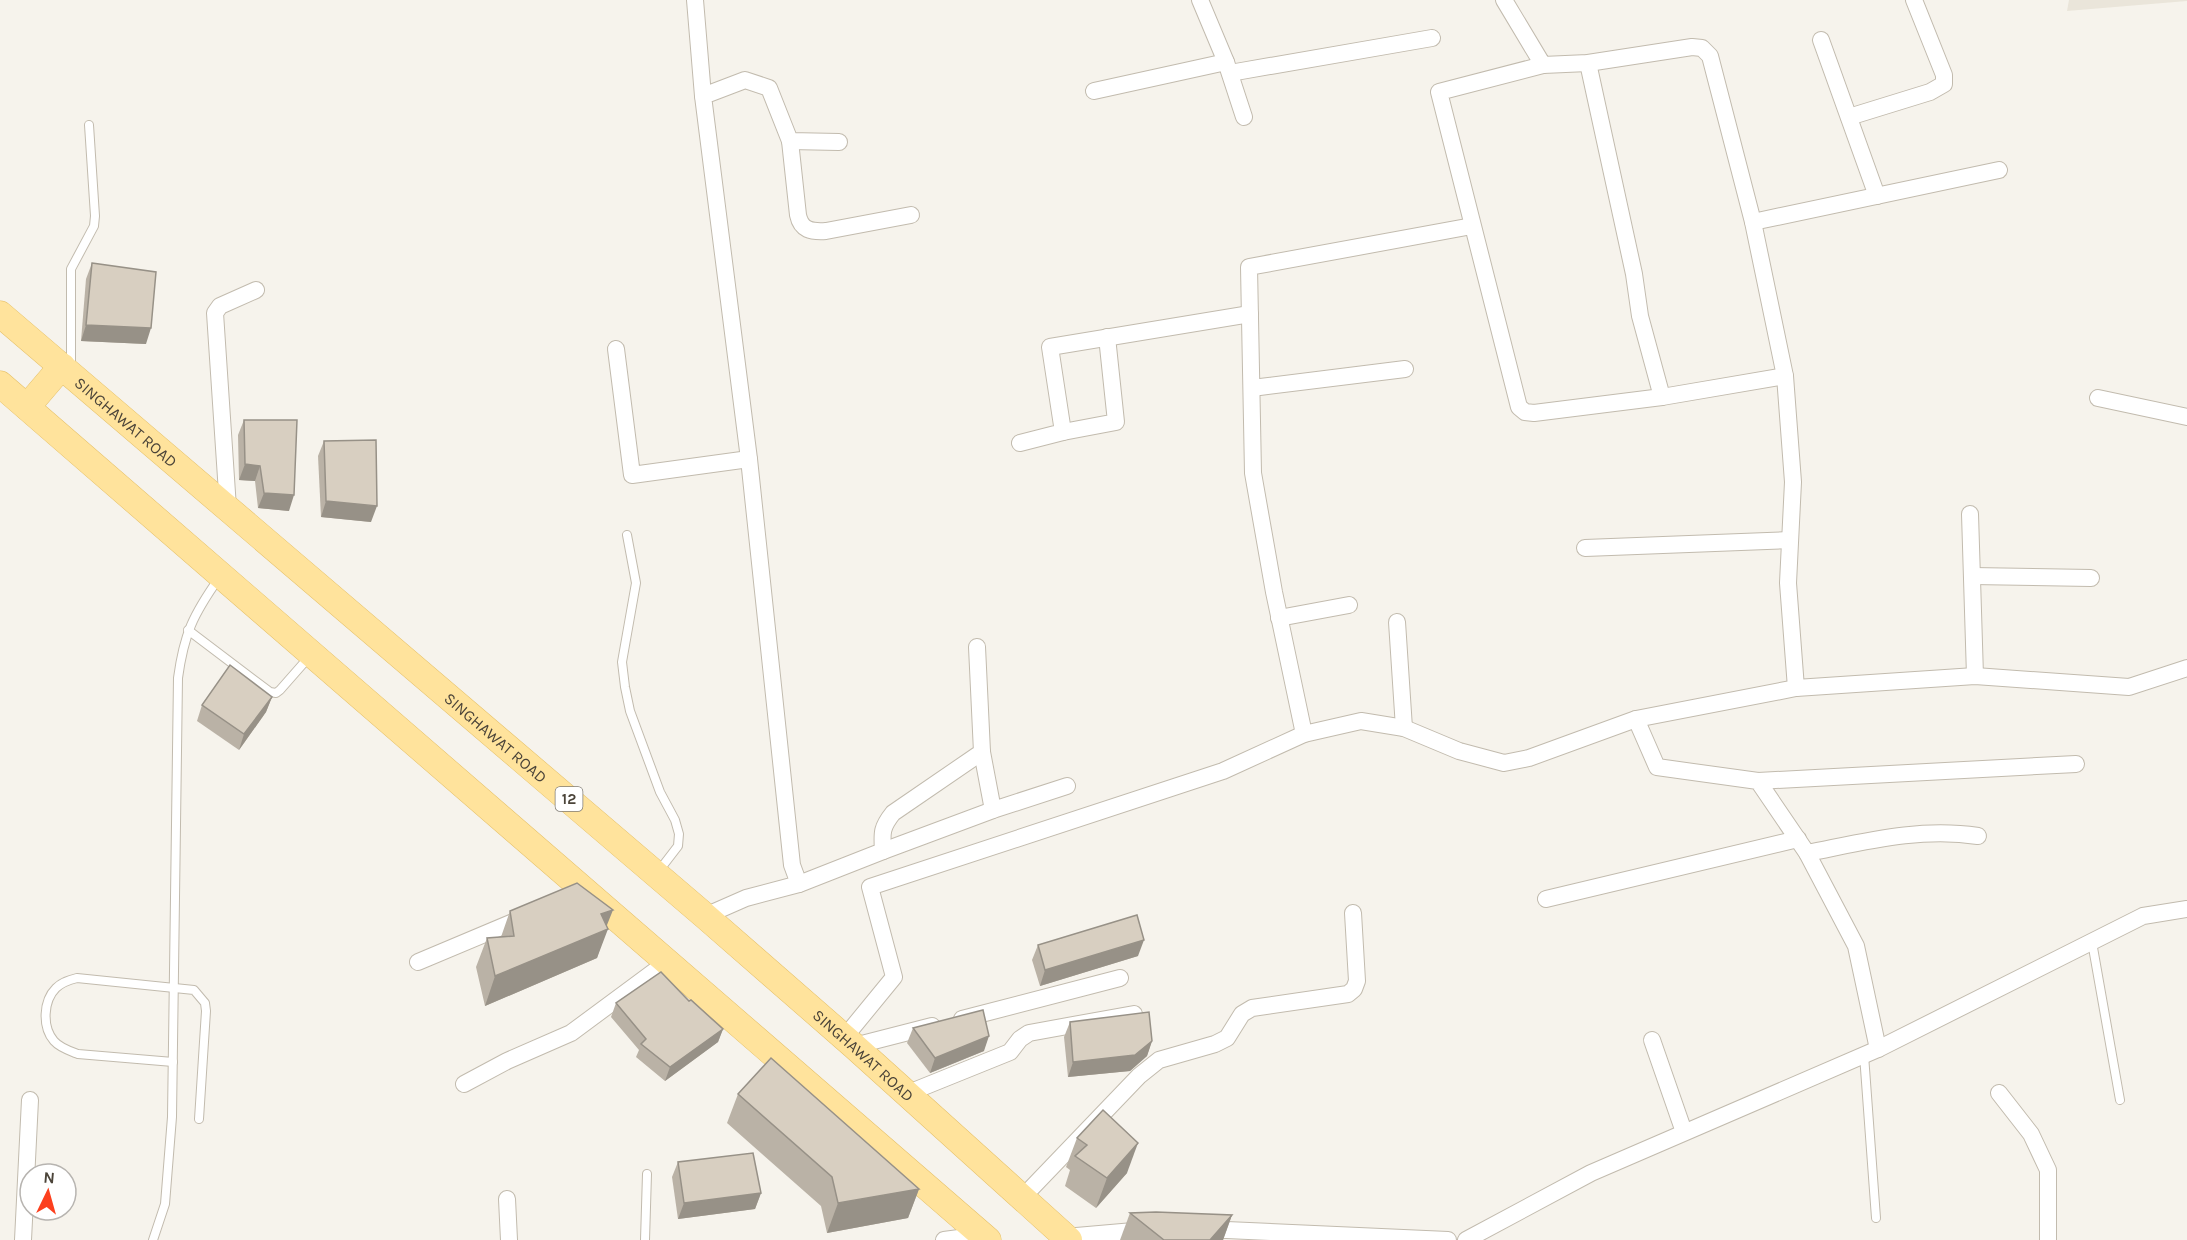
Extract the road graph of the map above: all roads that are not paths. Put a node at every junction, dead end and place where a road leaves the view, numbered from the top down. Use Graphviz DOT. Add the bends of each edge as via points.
graph roads {
  1 [pos="695,0"];
  2 [pos="1200,0"];
  3 [pos="1504,0"];
  4 [pos="1914,0"];
  5 [pos="1432,38"];
  6 [pos="1821,40"];
  7 [pos="1588,63"];
  8 [pos="1543,65"];
  9 [pos="1228,67"];
  10 [pos="1095,91"];
  11 [pos="703,96"];
  12 [pos="1244,117"];
  13 [pos="1849,117"];
  14 [pos="89,125"];
  15 [pos="790,141"];
  16 [pos="839,142"];
  17 [pos="1999,170"];
  18 [pos="1877,195"];
  19 [pos="911,215"];
  20 [pos="1753,222"];
  21 [pos="1472,226"];
  22 [pos="256,290"];
  23 [pos="0,314"];
  24 [pos="1250,314"];
  25 [pos="1107,337"];
  26 [pos="616,349"];
  27 [pos="1406,369"];
  28 [pos="66,370"];
  29 [pos="1785,376"];
  30 [pos="0,384"];
  31 [pos="1252,388"];
  32 [pos="1662,397"];
  33 [pos="2098,398"];
  34 [pos="27,407"];
  35 [pos="2187,417"];
  36 [pos="1063,432"];
  37 [pos="1020,443"];
  38 [pos="749,459"];
  39 [pos="228,508"];
  40 [pos="1970,514"];
  41 [pos="627,535"];
  42 [pos="1790,540"];
  43 [pos="1585,548"];
  44 [pos="221,575"];
  45 [pos="1972,576"];
  46 [pos="2091,578"];
  47 [pos="1349,605"];
  48 [pos="1279,618"];
  49 [pos="1397,622"];
  50 [pos="188,630"];
  51 [pos="977,647"];
  52 [pos="312,654"];
  53 [pos="2187,669"];
  54 [pos="1975,676"];
  55 [pos="1796,688"];
  56 [pos="1636,719"];
  57 [pos="1404,728"];
  58 [pos="1304,734"];
  59 [pos="982,752"];
  60 [pos="2076,764"];
  61 [pos="1758,781"];
  62 [pos="1067,786"];
  63 [pos="993,810"];
  64 [pos="1978,836"];
  65 [pos="1802,846"];
  66 [pos="883,851"];
  67 [pos="656,874"];
  68 [pos="799,884"];
  69 [pos="1546,899"];
  70 [pos="2187,909"];
  71 [pos="535,913"];
  72 [pos="1353,913"];
  73 [pos="705,916"];
  74 [pos="2092,942"];
  75 [pos="418,962"];
  76 [pos="667,962"];
  77 [pos="1120,978"];
  78 [pos="175,987"];
  79 [pos="1134,1014"];
  80 [pos="1652,1040"];
  81 [pos="849,1042"];
  82 [pos="1871,1052"];
  83 [pos="173,1062"];
  84 [pos="464,1084"];
  85 [pos="1999,1093"];
  86 [pos="906,1094"];
  87 [pos="30,1100"];
  88 [pos="2120,1100"];
  89 [pos="200,1119"];
  90 [pos="1684,1132"];
  91 [pos="647,1174"];
  92 [pos="1022,1198"];
  93 [pos="507,1199"];
  94 [pos="1876,1218"];
  95 [pos="1185,1228"];
  96 [pos="1162,1229"];
  97 [pos="985,1238"];
  98 [pos="1067,1238"];
  99 [pos="23,1240"];
  100 [pos="153,1240"];
  101 [pos="509,1240"];
  102 [pos="645,1240"];
  103 [pos="944,1240"];
  104 [pos="1448,1240"];
  105 [pos="1466,1240"];
  106 [pos="2048,1240"];
  1 -- 11 [label="street"];
  2 -- 9 [label="street"];
  3 -- 8 [label="street"];
  4 -- 13 [label="street" via="1944,75 1944,84"];
  5 -- 9 [label="street"];
  6 -- 13 [label="street"];
  7 -- 8 [label="street"];
  7 -- 20 [label="street" via="1702,48 1710,56"];
  7 -- 32 [label="street" via="1640,316"];
  8 -- 21 [label="street" via="1440,92"];
  9 -- 10 [label="street"];
  9 -- 12 [label="street"];
  11 -- 15 [label="street" via="745,80 769,88"];
  11 -- 38 [label="street"];
  13 -- 18 [label="street"];
  14 -- 28 [label="lane" via="95,216 87,242 71,269"];
  15 -- 16 [label="street"];
  15 -- 19 [label="street" via="798,215 804,227 826,231"];
  17 -- 18 [label="street"];
  18 -- 20 [label="street"];
  20 -- 29 [label="street"];
  21 -- 24 [label="street" via="1250,267"];
  21 -- 32 [label="street" via="1519,407 1534,413"];
  22 -- 39 [label="street" via="220,306 215,313"];
  23 -- 28 [label="main road, SINGHAWAT ROAD / 12"];
  24 -- 25 [label="street"];
  24 -- 31 [label="street"];
  25 -- 36 [label="street" via="1116,422"];
  25 -- 36 [label="street" via="1050,347"];
  26 -- 38 [label="street" via="632,475"];
  27 -- 31 [label="street"];
  28 -- 34 [label="main road"];
  28 -- 39 [label="main road, SINGHAWAT ROAD / 12"];
  29 -- 32 [label="street"];
  29 -- 42 [label="street" via="1793,482"];
  30 -- 34 [label="main road"];
  31 -- 48 [label="street" via="1253,473"];
  33 -- 35 [label="street"];
  34 -- 44 [label="main road"];
  36 -- 37 [label="street"];
  38 -- 68 [label="street" via="792,865"];
  39 -- 67 [label="main road, SINGHAWAT ROAD / 12"];
  40 -- 45 [label="street"];
  41 -- 67 [label="lane" via="636,583 622,662 625,687 630,711 679,834 678,846"];
  42 -- 43 [label="street"];
  42 -- 55 [label="street" via="1788,583"];
  44 -- 50 [label="lane"];
  44 -- 52 [label="main road"];
  45 -- 46 [label="street"];
  45 -- 54 [label="street"];
  47 -- 48 [label="street"];
  48 -- 58 [label="street"];
  49 -- 57 [label="street"];
  50 -- 52 [label="lane" via="270,692 280,690"];
  50 -- 78 [label="lane" via="178,678"];
  51 -- 59 [label="street"];
  52 -- 76 [label="main road" via="577,897"];
  53 -- 54 [label="street" via="2129,687"];
  54 -- 55 [label="street"];
  55 -- 56 [label="street"];
  56 -- 57 [label="street" via="1529,758 1504,763 1459,751"];
  56 -- 61 [label="street" via="1657,767"];
  57 -- 58 [label="street" via="1361,721"];
  58 -- 81 [label="street" via="1223,771 870,887 894,977"];
  59 -- 63 [label="street"];
  59 -- 66 [label="street" via="893,813 884,824"];
  60 -- 61 [label="street"];
  61 -- 65 [label="street"];
  62 -- 63 [label="street"];
  63 -- 66 [label="street"];
  64 -- 65 [label="street" via="1952,832 1901,834"];
  65 -- 69 [label="street"];
  65 -- 82 [label="street" via="1856,946"];
  66 -- 68 [label="street"];
  67 -- 73 [label="main road, SINGHAWAT ROAD / 12"];
  68 -- 73 [label="street" via="746,898"];
  70 -- 74 [label="street" via="2143,916"];
  71 -- 75 [label="street"];
  72 -- 92 [label="street" via="1357,981 1354,989 1348,994 1251,1008 1242,1014 1227,1038 1159,1060 1128,1085"];
  73 -- 81 [label="main road, SINGHAWAT ROAD / 12"];
  74 -- 82 [label="street"];
  74 -- 88 [label="lane"];
  76 -- 84 [label="street" via="571,1033"];
  76 -- 97 [label="main road"];
  77 -- 81 [label="street"];
  78 -- 83 [label="lane"];
  78 -- 83 [label="lane" via="77,978 56,988 46,1014 47,1029 54,1041 69,1051"];
  78 -- 89 [label="lane" via="194,990 205,1003"];
  79 -- 86 [label="street" via="1029,1033 1010,1052"];
  80 -- 90 [label="street"];
  81 -- 86 [label="main road, SINGHAWAT ROAD / 12"];
  82 -- 90 [label="street"];
  82 -- 94 [label="lane"];
  83 -- 100 [label="lane" via="165,1204"];
  85 -- 106 [label="street" via="2031,1134 2048,1170"];
  86 -- 92 [label="main road, SINGHAWAT ROAD / 12"];
  87 -- 99 [label="street"];
  90 -- 105 [label="street" via="1591,1173"];
  91 -- 102 [label="lane"];
  92 -- 98 [label="main road, SINGHAWAT ROAD / 12"];
  93 -- 101 [label="street"];
  95 -- 104 [label="street"];
  96 -- 98 [label="street"];
  97 -- 103 [label="street"];
}
